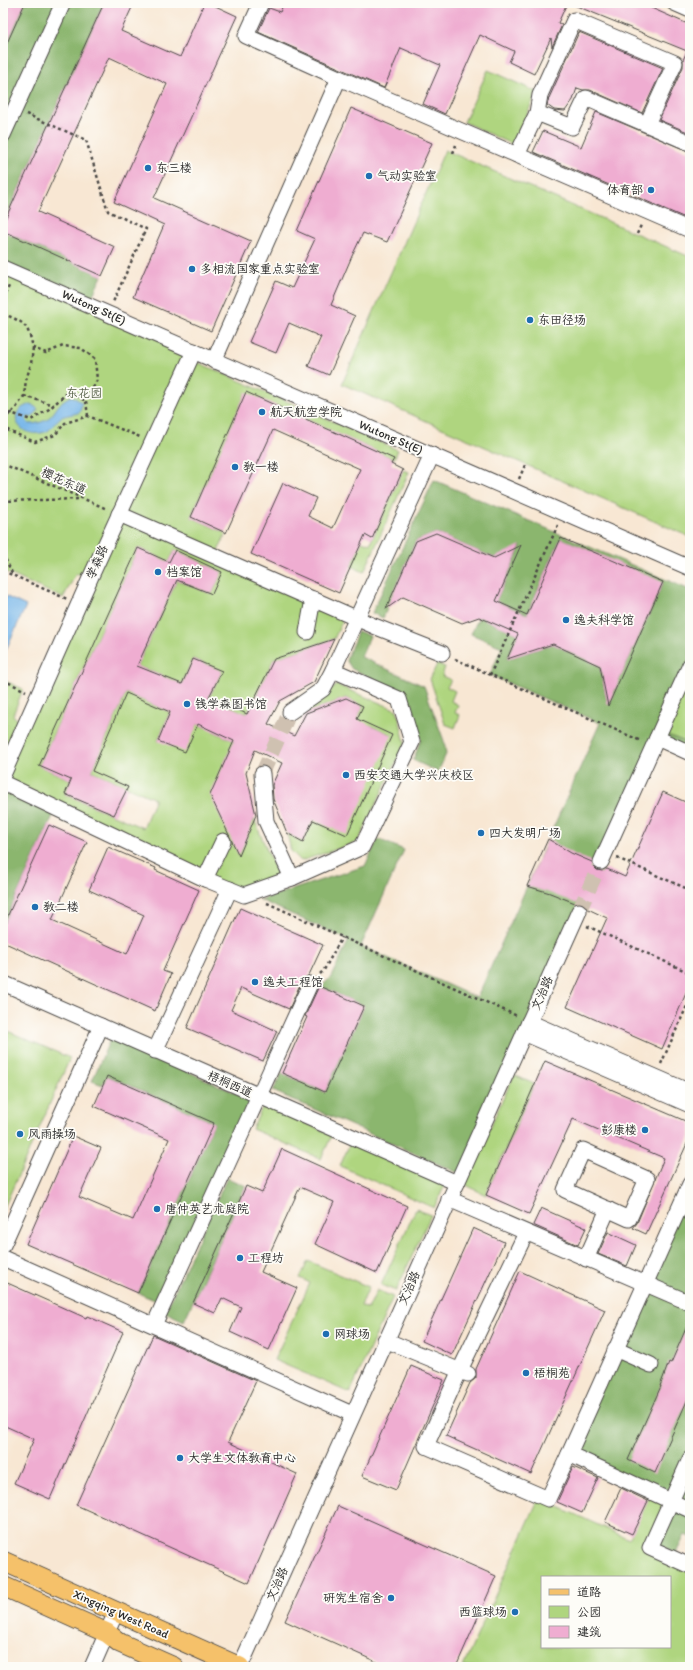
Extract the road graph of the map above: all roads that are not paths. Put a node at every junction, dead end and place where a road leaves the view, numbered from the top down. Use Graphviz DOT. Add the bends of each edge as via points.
graph roads {
  1 [pos="63,3"];
  2 [pos="261,3"];
  3 [pos="674,3"];
  4 [pos="690,10"];
  5 [pos="339,78"];
  6 [pos="537,113"];
  7 [pos="647,124"];
  8 [pos="3,135"];
  9 [pos="690,143"];
  10 [pos="517,155"];
  11 [pos="690,230"];
  12 [pos="3,268"];
  13 [pos="194,351"];
  14 [pos="214,361"];
  15 [pos="432,455"];
  16 [pos="119,514"];
  17 [pos="690,568"];
  18 [pos="313,599"];
  19 [pos="356,618"];
  20 [pos="307,632"];
  21 [pos="442,654"];
  22 [pos="690,665"];
  23 [pos="333,670"];
  24 [pos="290,712"];
  25 [pos="657,739"];
  26 [pos="690,744"];
  27 [pos="690,752"];
  28 [pos="262,774"];
  29 [pos="3,775"];
  30 [pos="3,783"];
  31 [pos="223,841"];
  32 [pos="603,858"];
  33 [pos="292,878"];
  34 [pos="205,879"];
  35 [pos="237,892"];
  36 [pos="577,916"];
  37 [pos="3,983"];
  38 [pos="310,984"];
  39 [pos="101,1026"];
  40 [pos="527,1027"];
  41 [pos="155,1051"];
  42 [pos="690,1092"];
  43 [pos="258,1096"];
  44 [pos="690,1105"];
  45 [pos="456,1183"];
  46 [pos="690,1184"];
  47 [pos="449,1199"];
  48 [pos="608,1209"];
  49 [pos="526,1233"];
  50 [pos="3,1245"];
  51 [pos="3,1258"];
  52 [pos="586,1259"];
  53 [pos="644,1284"];
  54 [pos="690,1303"];
  55 [pos="154,1325"];
  56 [pos="385,1340"];
  57 [pos="615,1349"];
  58 [pos="651,1365"];
  59 [pos="464,1373"];
  60 [pos="352,1414"];
  61 [pos="569,1454"];
  62 [pos="690,1459"];
  63 [pos="671,1501"];
  64 [pos="690,1510"];
  65 [pos="3,1561"];
  66 [pos="690,1566"];
  67 [pos="3,1586"];
  68 [pos="116,1612"];
  69 [pos="107,1633"];
  70 [pos="92,1667"];
  71 [pos="174,1667"];
  72 [pos="240,1667"];
  1 -- 8 [label="street"];
  2 -- 5 [label="street" via="246,36"];
  3 -- 4 [label="street"];
  5 -- 10 [label="street"];
  5 -- 14 [label="street"];
  6 -- 7 [label="street" via="572,127 586,98"];
  6 -- 7 [label="street" via="540,95 574,20 674,63"];
  6 -- 10 [label="street"];
  7 -- 9 [label="street"];
  10 -- 11 [label="street"];
  12 -- 13 [label="street, Wutong St(E)"];
  13 -- 14 [label="street, Wutong St(E)"];
  13 -- 16 [label="street, 学森路"];
  14 -- 15 [label="street, Wutong St(E)"];
  15 -- 17 [label="street, Wutong St(E)"];
  15 -- 19 [label="street"];
  16 -- 18 [label="street"];
  16 -- 29 [label="street, 学森路"];
  18 -- 19 [label="street"];
  18 -- 20 [label="street"];
  19 -- 21 [label="street"];
  19 -- 23 [label="street"];
  22 -- 25 [label="street"];
  23 -- 24 [label="street" via="323,689"];
  23 -- 33 [label="street" via="399,699 412,742 362,848"];
  25 -- 26 [label="street"];
  25 -- 27 [label="street"];
  25 -- 32 [label="street"];
  28 -- 33 [label="street" via="266,821"];
  30 -- 34 [label="street"];
  31 -- 34 [label="street"];
  33 -- 35 [label="street"];
  34 -- 35 [label="street"];
  35 -- 41 [label="street"];
  36 -- 40 [label="street, 文治路"];
  37 -- 39 [label="street, 梧桐西道"];
  38 -- 43 [label="street"];
  39 -- 41 [label="street, 梧桐西道"];
  39 -- 50 [label="street"];
  40 -- 42 [label="street" via="656,1076"];
  40 -- 44 [label="street"];
  40 -- 45 [label="street, 文治路"];
  41 -- 43 [label="street, 梧桐西道"];
  43 -- 45 [label="street, 梧桐西道"];
  43 -- 55 [label="street"];
  45 -- 47 [label="street, 文治路"];
  46 -- 53 [label="street"];
  47 -- 49 [label="street"];
  47 -- 56 [label="street, 文治路"];
  48 -- 48 [label="street" via="565,1190 583,1150 647,1179 629,1219"];
  48 -- 52 [label="street"];
  49 -- 52 [label="street"];
  49 -- 59 [label="street"];
  51 -- 55 [label="street"];
  52 -- 53 [label="street"];
  53 -- 54 [label="street"];
  53 -- 57 [label="street"];
  55 -- 60 [label="street"];
  56 -- 59 [label="street"];
  56 -- 60 [label="street, 文治路"];
  57 -- 58 [label="street"];
  57 -- 61 [label="street"];
  59 -- 61 [label="street" via="426,1446 548,1499"];
  60 -- 72 [label="street, 文治路"];
  61 -- 63 [label="street"];
  62 -- 63 [label="street"];
  63 -- 64 [label="street"];
  63 -- 66 [label="street" via="650,1548"];
  65 -- 68 [label="main road, Xingqing West Road"];
  67 -- 69 [label="main road, Xingqing West Road"];
  68 -- 69 [label="street"];
  68 -- 72 [label="main road, Xingqing West Road"];
  69 -- 70 [label="street"];
  69 -- 71 [label="main road, Xingqing West Road" via="120,1643"];
}
